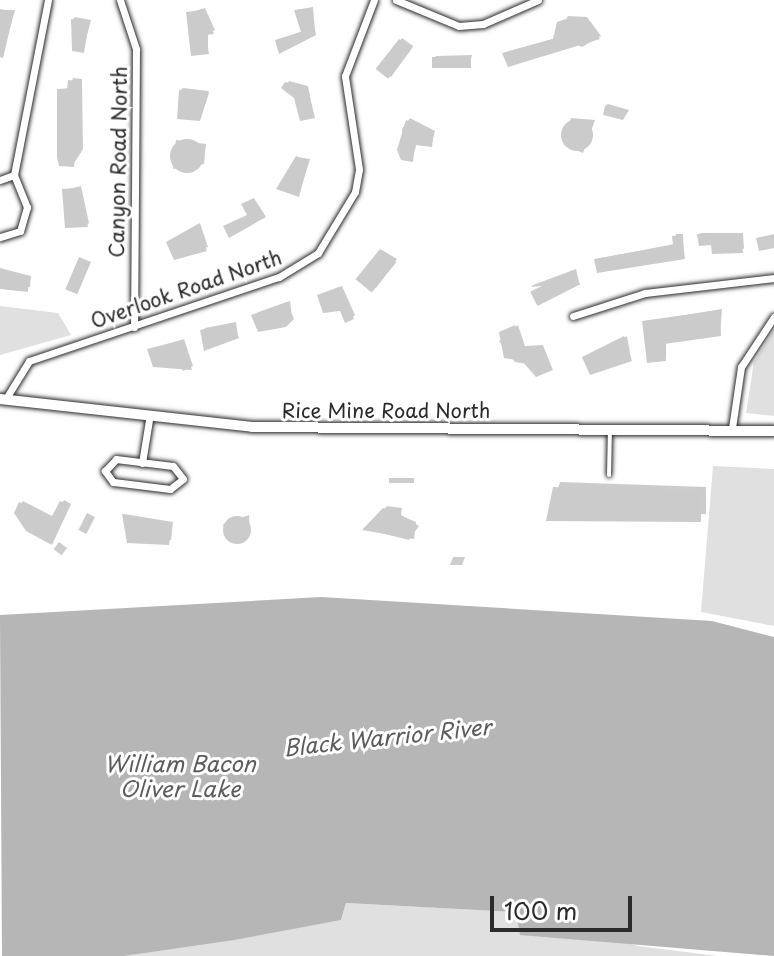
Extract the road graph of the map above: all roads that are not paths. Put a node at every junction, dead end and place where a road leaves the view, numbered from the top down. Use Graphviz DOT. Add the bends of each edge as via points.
graph roads {
  1 [pos="48,0"];
  2 [pos="120,0"];
  3 [pos="374,0"];
  4 [pos="396,0"];
  5 [pos="538,0"];
  6 [pos="14,175"];
  7 [pos="0,180"];
  8 [pos="0,237"];
  9 [pos="774,278"];
  10 [pos="573,316"];
  11 [pos="774,317"];
  12 [pos="134,327"];
  13 [pos="2,399"];
  14 [pos="149,420"];
  15 [pos="610,427"];
  16 [pos="732,428"];
  17 [pos="774,431"];
  18 [pos="142,463"];
  19 [pos="609,475"];
  1 -- 6 [label="street"];
  2 -- 12 [label="street, Canyon Road North" via="136,49"];
  3 -- 12 [label="street, Overlook Road North" via="345,76 359,169 333,235 279,277"];
  4 -- 5 [label="street" via="459,26 483,24"];
  6 -- 7 [label="street"];
  6 -- 8 [label="street" via="26,220 20,231"];
  9 -- 10 [label="street" via="645,293"];
  11 -- 16 [label="street" via="741,367"];
  12 -- 13 [label="street, Overlook Road North" via="29,361"];
  13 -- 14 [label="main road, Rice Mine Road North"];
  14 -- 15 [label="main road, Rice Mine Road North" via="344,429"];
  14 -- 18 [label="street"];
  15 -- 16 [label="main road, Rice Mine Road North"];
  15 -- 19 [label="lane"];
  16 -- 17 [label="main road, Rice Mine Road North"];
  18 -- 18 [label="street" via="116,459 106,476 127,484 181,485 178,469"];
}
